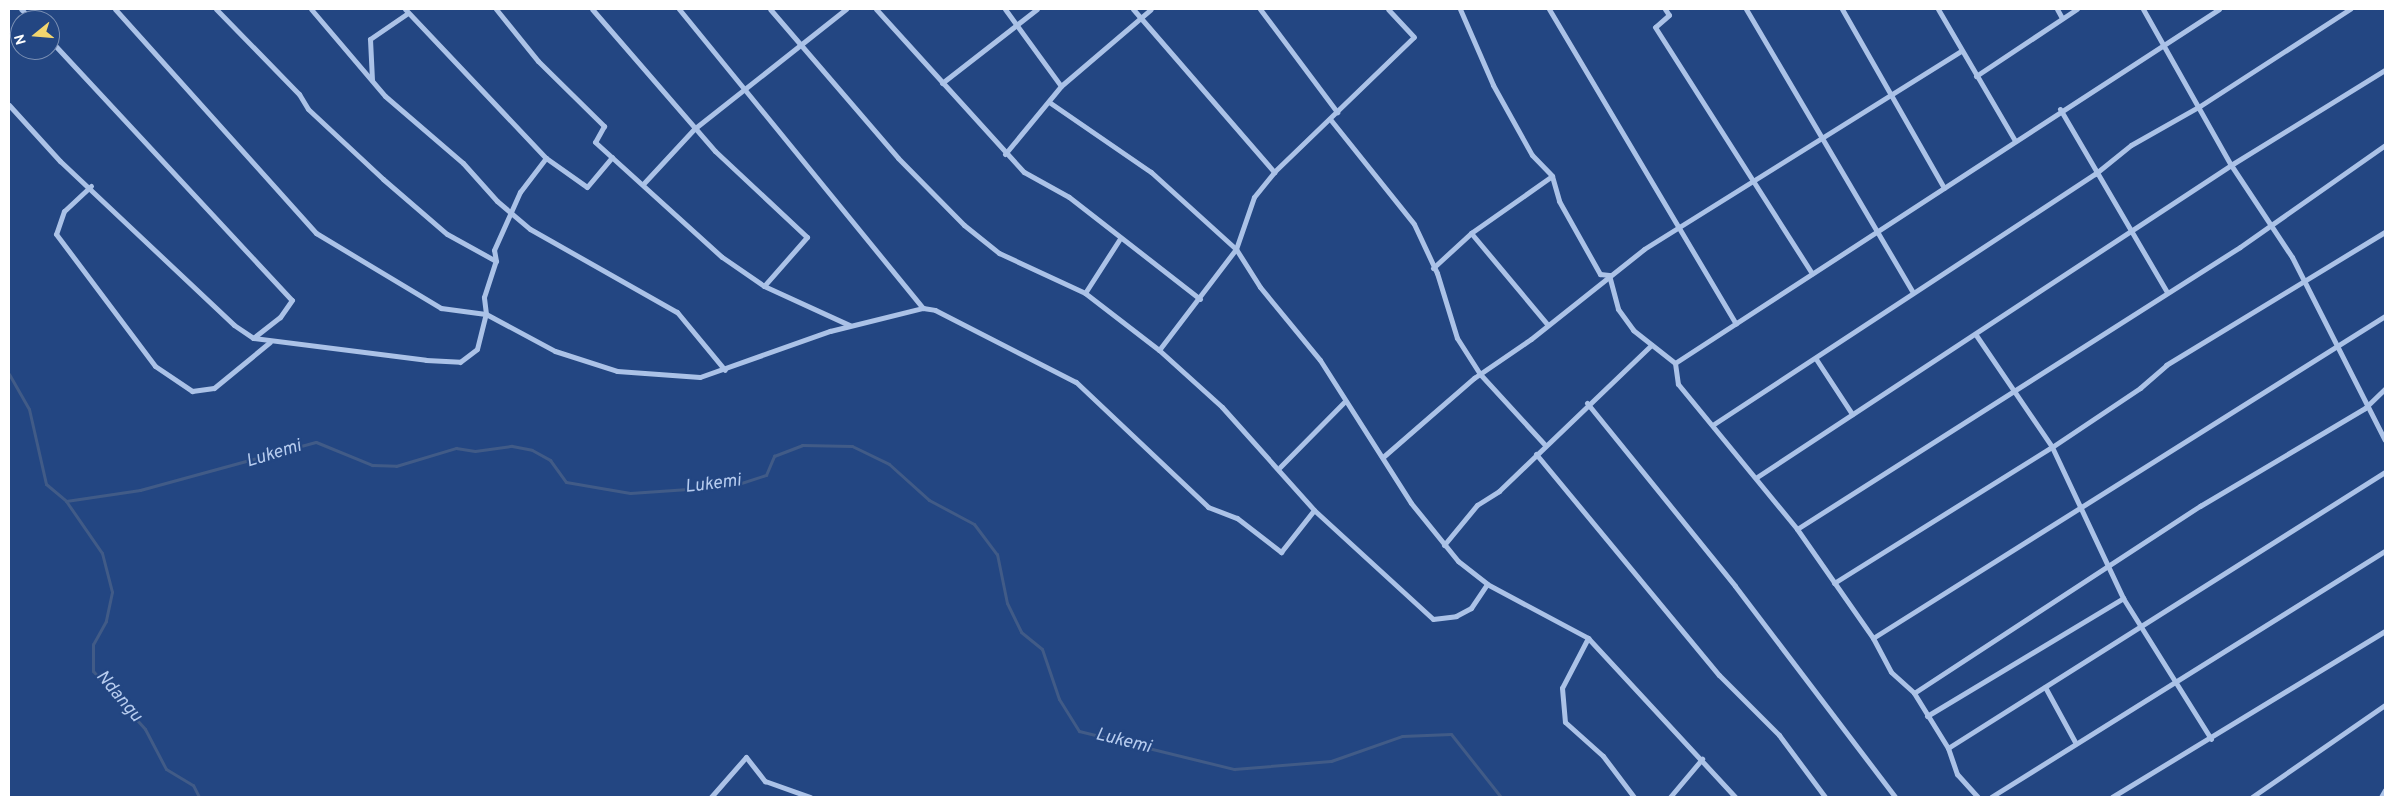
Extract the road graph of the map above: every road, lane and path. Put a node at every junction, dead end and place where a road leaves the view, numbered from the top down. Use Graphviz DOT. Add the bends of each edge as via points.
graph roads {
  1 [pos="116,9"];
  2 [pos="216,9"];
  3 [pos="310,9"];
  4 [pos="496,9"];
  5 [pos="592,9"];
  6 [pos="679,9"];
  7 [pos="770,9"];
  8 [pos="846,9"];
  9 [pos="876,9"];
  10 [pos="1005,9"];
  11 [pos="1037,9"];
  12 [pos="1133,9"];
  13 [pos="1151,9"];
  14 [pos="1260,9"];
  15 [pos="1388,9"];
  16 [pos="1460,9"];
  17 [pos="1549,9"];
  18 [pos="1665,9"];
  19 [pos="1746,9"];
  20 [pos="1842,9"];
  21 [pos="1938,9"];
  22 [pos="2057,9"];
  23 [pos="2077,9"];
  24 [pos="2143,9"];
  25 [pos="2219,9"];
  26 [pos="2350,9"];
  27 [pos="406,11"];
  28 [pos="1140,18"];
  29 [pos="2062,18"];
  30 [pos="1018,24"];
  31 [pos="2162,45"];
  32 [pos="802,47"];
  33 [pos="60,51"];
  34 [pos="1961,51"];
  35 [pos="2385,70"];
  36 [pos="1976,76"];
  37 [pos="372,80"];
  38 [pos="942,83"];
  39 [pos="1061,86"];
  40 [pos="745,88"];
  41 [pos="1891,94"];
  42 [pos="1049,102"];
  43 [pos="9,104"];
  44 [pos="2200,106"];
  45 [pos="2060,109"];
  46 [pos="1337,112"];
  47 [pos="1330,120"];
  48 [pos="694,129"];
  49 [pos="1823,140"];
  50 [pos="2015,141"];
  51 [pos="2385,145"];
  52 [pos="1004,154"];
  53 [pos="612,157"];
  54 [pos="546,158"];
  55 [pos="2231,165"];
  56 [pos="1274,172"];
  57 [pos="2095,174"];
  58 [pos="1552,176"];
  59 [pos="1750,182"];
  60 [pos="644,183"];
  61 [pos="91,186"];
  62 [pos="1944,188"];
  63 [pos="511,213"];
  64 [pos="2269,225"];
  65 [pos="1677,227"];
  66 [pos="2132,230"];
  67 [pos="1875,231"];
  68 [pos="2385,232"];
  69 [pos="1471,233"];
  70 [pos="1119,240"];
  71 [pos="1236,249"];
  72 [pos="496,261"];
  73 [pos="1433,268"];
  74 [pos="1812,273"];
  75 [pos="1609,275"];
  76 [pos="2304,282"];
  77 [pos="764,286"];
  78 [pos="2167,292"];
  79 [pos="1084,293"];
  80 [pos="1913,293"];
  81 [pos="1200,299"];
  82 [pos="924,308"];
  83 [pos="486,314"];
  84 [pos="2385,316"];
  85 [pos="1547,324"];
  86 [pos="1736,324"];
  87 [pos="850,326"];
  88 [pos="1976,335"];
  89 [pos="253,338"];
  90 [pos="270,342"];
  91 [pos="2339,344"];
  92 [pos="1651,345"];
  93 [pos="1160,350"];
  94 [pos="1816,358"];
  95 [pos="1675,363"];
  96 [pos="725,370"];
  97 [pos="1480,374"];
  98 [pos="2015,387"];
  99 [pos="2385,389"];
  100 [pos="1344,402"];
  101 [pos="1587,403"];
  102 [pos="2365,408"];
  103 [pos="1852,414"];
  104 [pos="1714,424"];
  105 [pos="2385,440"];
  106 [pos="1545,445"];
  107 [pos="2052,447"];
  108 [pos="1536,454"];
  109 [pos="1383,457"];
  110 [pos="1280,467"];
  111 [pos="2385,472"];
  112 [pos="1757,477"];
  113 [pos="2080,508"];
  114 [pos="1314,510"];
  115 [pos="1797,529"];
  116 [pos="1444,545"];
  117 [pos="2385,551"];
  118 [pos="2107,567"];
  119 [pos="1834,583"];
  120 [pos="1487,584"];
  121 [pos="2123,598"];
  122 [pos="2140,628"];
  123 [pos="2385,631"];
  124 [pos="1588,638"];
  125 [pos="1873,638"];
  126 [pos="2174,683"];
  127 [pos="2045,687"];
  128 [pos="1914,693"];
  129 [pos="2385,705"];
  130 [pos="1927,716"];
  131 [pos="2211,739"];
  132 [pos="2075,742"];
  133 [pos="1948,748"];
  134 [pos="1702,758"];
  135 [pos="2385,790"];
  136 [pos="711,797"];
  137 [pos="810,797"];
  138 [pos="1634,797"];
  139 [pos="1670,797"];
  140 [pos="1735,797"];
  141 [pos="1825,797"];
  142 [pos="1895,797"];
  143 [pos="1978,797"];
  144 [pos="1991,797"];
  145 [pos="2112,797"];
  146 [pos="2252,797"];
  147 [pos="2381,797"];
  1 -- 83 [label="street" via="316,233 441,308"];
  2 -- 72 [label="street" via="299,94 308,109 383,179 447,234"];
  3 -- 37 [label="street"];
  4 -- 53 [label="street" via="538,61 604,126 595,142"];
  5 -- 48 [label="street"];
  6 -- 40 [label="street"];
  7 -- 32 [label="street"];
  8 -- 32 [label="street"];
  9 -- 38 [label="street"];
  10 -- 30 [label="street"];
  11 -- 30 [label="street"];
  12 -- 28 [label="street"];
  13 -- 28 [label="street"];
  14 -- 46 [label="street"];
  15 -- 46 [label="street" via="1414,38"];
  16 -- 58 [label="street" via="1492,85 1532,155"];
  17 -- 65 [label="street"];
  18 -- 59 [label="street" via="1669,15 1655,27"];
  19 -- 49 [label="street"];
  20 -- 41 [label="street"];
  21 -- 34 [label="street"];
  22 -- 29 [label="street"];
  23 -- 29 [label="street"];
  24 -- 31 [label="street"];
  25 -- 31 [label="street"];
  26 -- 44 [label="street"];
  27 -- 37 [label="street" via="370,39"];
  27 -- 54 [label="street"];
  28 -- 39 [label="street"];
  28 -- 56 [label="street"];
  29 -- 36 [label="street"];
  30 -- 38 [label="street"];
  30 -- 39 [label="street"];
  31 -- 44 [label="street"];
  31 -- 45 [label="street"];
  32 -- 40 [label="street"];
  32 -- 79 [label="street" via="898,158 964,225 999,253"];
  33 -- 89 [label="street" via="292,300 280,317"];
  34 -- 36 [label="street"];
  34 -- 41 [label="street"];
  35 -- 55 [label="street"];
  36 -- 50 [label="street"];
  37 -- 63 [label="street"];
  38 -- 52 [label="street"];
  39 -- 42 [label="street"];
  40 -- 48 [label="street"];
  40 -- 82 [label="street"];
  41 -- 49 [label="street"];
  41 -- 62 [label="street"];
  42 -- 52 [label="street"];
  42 -- 71 [label="street" via="1151,172"];
  43 -- 61 [label="street" via="60,161"];
  44 -- 55 [label="street"];
  44 -- 57 [label="street" via="2131,145"];
  45 -- 50 [label="street"];
  45 -- 57 [label="street"];
  46 -- 47 [label="street"];
  47 -- 56 [label="street"];
  47 -- 73 [label="street" via="1414,224"];
  48 -- 60 [label="street"];
  48 -- 77 [label="street" via="807,237"];
  49 -- 59 [label="street"];
  49 -- 67 [label="street"];
  50 -- 62 [label="street"];
  51 -- 64 [label="street"];
  52 -- 70 [label="street" via="1043,185 1069,197"];
  53 -- 54 [label="street" via="587,188"];
  53 -- 60 [label="street"];
  54 -- 63 [label="street" via="520,192"];
  55 -- 64 [label="street"];
  55 -- 66 [label="street"];
  56 -- 71 [label="street" via="1254,197"];
  57 -- 66 [label="street"];
  57 -- 80 [label="street"];
  58 -- 69 [label="street"];
  58 -- 75 [label="street" via="1559,201 1600,274"];
  59 -- 65 [label="street"];
  59 -- 74 [label="street"];
  60 -- 77 [label="street" via="722,257"];
  61 -- 89 [label="street" via="234,325"];
  61 -- 90 [label="street" via="64,211 56,234 155,366 192,391 214,388"];
  62 -- 67 [label="street"];
  63 -- 72 [label="street" via="494,250"];
  63 -- 96 [label="street" via="579,259 677,312"];
  64 -- 76 [label="street"];
  64 -- 78 [label="street"];
  65 -- 75 [label="street"];
  65 -- 86 [label="street"];
  66 -- 78 [label="street"];
  66 -- 88 [label="street"];
  67 -- 74 [label="street"];
  67 -- 80 [label="street"];
  68 -- 76 [label="street"];
  69 -- 73 [label="street"];
  69 -- 85 [label="street"];
  70 -- 79 [label="street"];
  70 -- 81 [label="street"];
  71 -- 81 [label="street"];
  71 -- 100 [label="street" via="1260,287 1320,360"];
  72 -- 83 [label="street" via="484,297"];
  73 -- 97 [label="street" via="1457,338"];
  74 -- 86 [label="street"];
  75 -- 85 [label="street"];
  75 -- 92 [label="street" via="1618,309"];
  76 -- 91 [label="street"];
  76 -- 107 [label="street" via="2166,365 2140,388"];
  77 -- 87 [label="street"];
  78 -- 98 [label="street"];
  79 -- 93 [label="street"];
  80 -- 94 [label="street"];
  81 -- 93 [label="street"];
  82 -- 87 [label="street"];
  82 -- 114 [label="street" via="1076,382 1208,507 1237,518 1281,552"];
  83 -- 90 [label="street" via="477,349 460,362"];
  83 -- 96 [label="street" via="555,351 617,371 700,376"];
  84 -- 91 [label="street"];
  85 -- 97 [label="street"];
  86 -- 95 [label="street"];
  87 -- 96 [label="street"];
  88 -- 98 [label="street"];
  88 -- 103 [label="street"];
  89 -- 90 [label="street"];
  91 -- 102 [label="street"];
  91 -- 113 [label="street"];
  92 -- 95 [label="street"];
  92 -- 101 [label="street"];
  93 -- 110 [label="street"];
  94 -- 103 [label="street"];
  94 -- 104 [label="street"];
  95 -- 104 [label="street" via="1678,384"];
  97 -- 106 [label="street"];
  97 -- 109 [label="street"];
  98 -- 107 [label="street"];
  98 -- 115 [label="street"];
  99 -- 102 [label="street"];
  100 -- 109 [label="street"];
  100 -- 110 [label="street"];
  101 -- 106 [label="street"];
  101 -- 142 [label="street" via="1735,586"];
  102 -- 105 [label="street"];
  102 -- 118 [label="street"];
  103 -- 112 [label="street"];
  104 -- 112 [label="street" via="1739,462"];
  106 -- 108 [label="street"];
  107 -- 113 [label="street"];
  107 -- 119 [label="street"];
  108 -- 116 [label="street" via="1499,491 1477,505"];
  108 -- 141 [label="street" via="1719,675 1779,735"];
  109 -- 116 [label="street"];
  110 -- 114 [label="street"];
  111 -- 122 [label="street"];
  112 -- 115 [label="street"];
  113 -- 118 [label="street"];
  113 -- 125 [label="street"];
  114 -- 120 [label="street" via="1433,619 1456,616 1471,608"];
  115 -- 119 [label="street"];
  116 -- 120 [label="street"];
  117 -- 126 [label="street"];
  118 -- 121 [label="street"];
  118 -- 128 [label="street"];
  119 -- 125 [label="street"];
  120 -- 124 [label="street"];
  121 -- 122 [label="street"];
  121 -- 130 [label="street"];
  122 -- 126 [label="street"];
  122 -- 127 [label="street"];
  123 -- 131 [label="street"];
  124 -- 134 [label="street"];
  124 -- 138 [label="street" via="1562,688 1565,722 1603,756"];
  125 -- 128 [label="street" via="1891,672"];
  126 -- 131 [label="street"];
  126 -- 132 [label="street"];
  127 -- 132 [label="street"];
  127 -- 133 [label="street"];
  128 -- 130 [label="street"];
  129 -- 146 [label="street"];
  130 -- 133 [label="street"];
  131 -- 145 [label="street"];
  132 -- 144 [label="street"];
  133 -- 143 [label="street" via="1957,774"];
  134 -- 139 [label="street"];
  134 -- 140 [label="street"];
  135 -- 147 [label="street"];
  136 -- 137 [label="street" via="746,757 765,781"];
}
